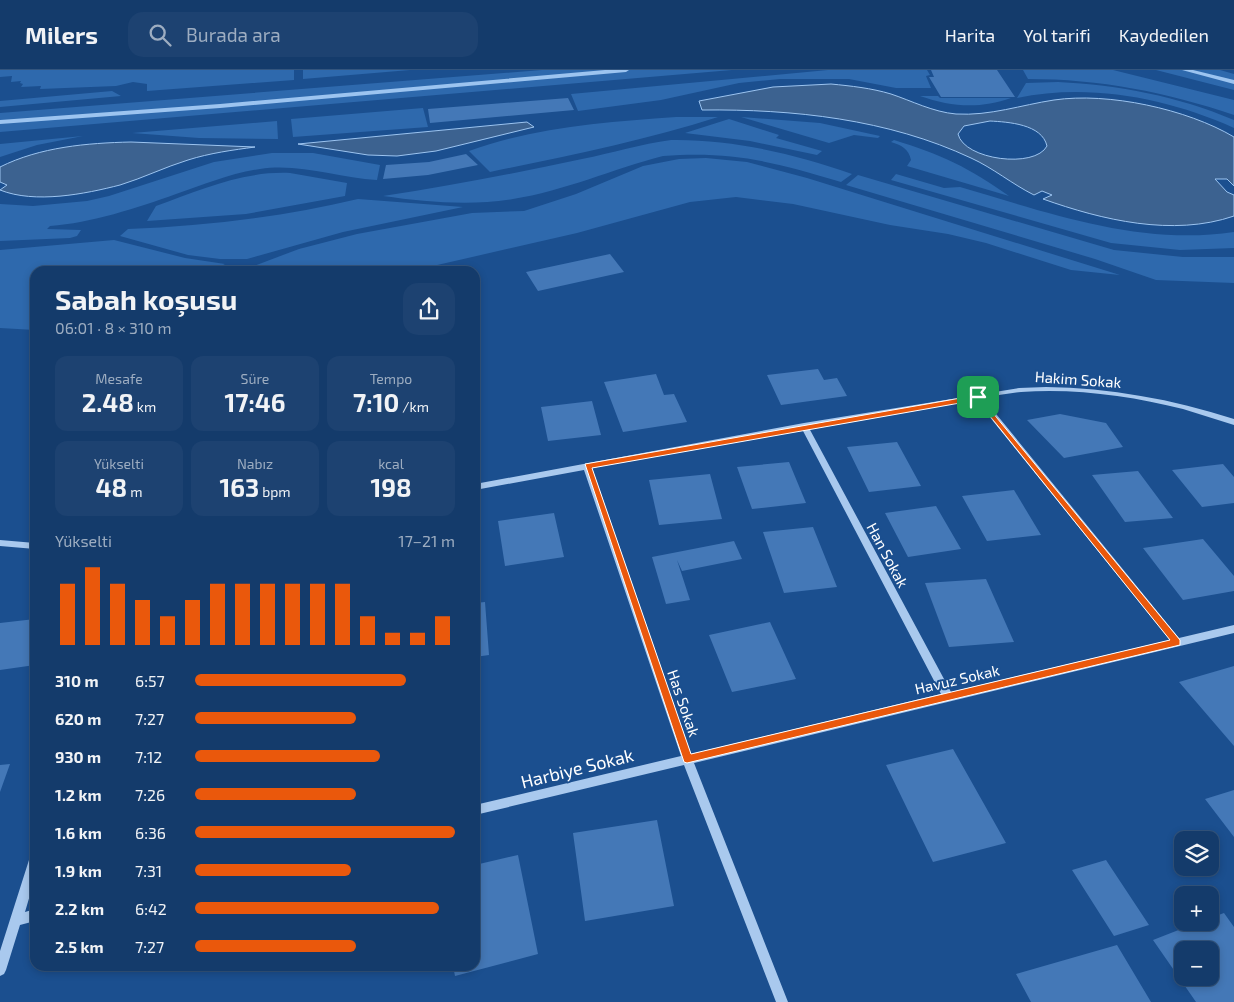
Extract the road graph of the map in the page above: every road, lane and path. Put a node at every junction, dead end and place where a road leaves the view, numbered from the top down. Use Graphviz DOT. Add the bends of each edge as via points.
graph roads {
  1 [pos="978,397"];
  2 [pos="1234,422"];
  3 [pos="804,426"];
  4 [pos="587,466"];
  5 [pos="480,486"];
  6 [pos="0,544"];
  7 [pos="30,546"];
  8 [pos="1234,629"];
  9 [pos="1177,642"];
  10 [pos="948,697"];
  11 [pos="687,759"];
  12 [pos="480,809"];
  13 [pos="30,875"];
  14 [pos="30,916"];
  15 [pos="15,920"];
  16 [pos="0,970"];
  17 [pos="782,1002"];
  1 -- 2 [label="street, Hakim Sokak" via="1046,388 1086,390 1177,407"];
  1 -- 3 [label="street, Hakim Sokak"];
  1 -- 9 [label="street"];
  3 -- 4 [label="street, Hakim Sokak"];
  3 -- 10 [label="street, Han Sokak"];
  4 -- 5 [label="street, Hakim Sokak"];
  4 -- 11 [label="street, Has Sokak"];
  6 -- 7 [label="street"];
  8 -- 9 [label="street, Havuz Sokak"];
  9 -- 10 [label="street, Havuz Sokak"];
  10 -- 11 [label="street, Havuz Sokak"];
  11 -- 12 [label="street, Harbiye Sokak"];
  11 -- 17 [label="street, Has Sokak"];
  13 -- 15 [label="street"];
  14 -- 15 [label="street"];
  15 -- 16 [label="street"];
}
